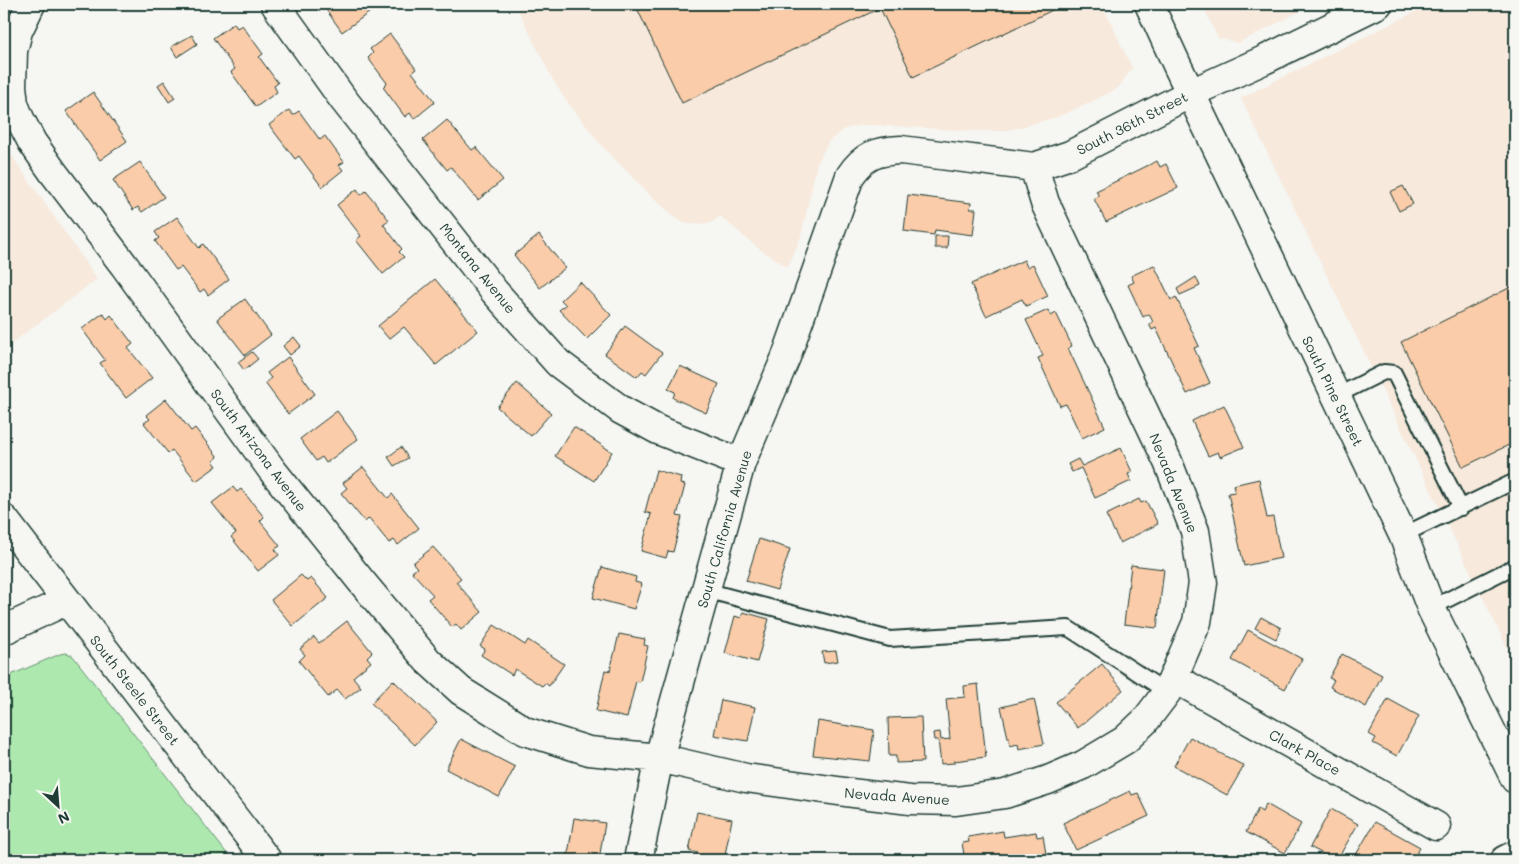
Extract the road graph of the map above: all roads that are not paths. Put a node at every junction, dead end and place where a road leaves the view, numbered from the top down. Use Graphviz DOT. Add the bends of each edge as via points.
graph roads {
  1 [pos="31,4"];
  2 [pos="275,4"];
  3 [pos="1149,4"];
  4 [pos="1378,4"];
  5 [pos="1191,94"];
  6 [pos="869,156"];
  7 [pos="1034,167"];
  8 [pos="1336,396"];
  9 [pos="741,463"];
  10 [pos="1515,481"];
  11 [pos="1461,508"];
  12 [pos="4,519"];
  13 [pos="1403,535"];
  14 [pos="1515,566"];
  15 [pos="706,590"];
  16 [pos="66,601"];
  17 [pos="1431,608"];
  18 [pos="4,630"];
  19 [pos="1170,685"];
  20 [pos="1509,750"];
  21 [pos="659,758"];
  22 [pos="1515,779"];
  23 [pos="1436,826"];
  24 [pos="1515,856"];
  25 [pos="267,860"];
  26 [pos="638,860"];
  27 [pos="1506,860"];
  1 -- 21 [label="street, South Arizona Avenue" via="18,31 12,86 14,104 32,142 272,470 361,581 428,661 461,691 525,731 588,751"];
  2 -- 9 [label="street, Montana Avenue" via="343,99 494,292 558,363 628,414 658,430"];
  3 -- 5 [label="street, South Pine Street"];
  4 -- 5 [label="street, South 36th Street"];
  5 -- 7 [label="street, South 36th Street" via="1070,155"];
  5 -- 8 [label="street, South Pine Street"];
  6 -- 7 [label="street, South 36th Street" via="887,150 901,150"];
  6 -- 9 [label="street, South California Avenue" via="850,176 786,357"];
  7 -- 19 [label="street, Nevada Avenue" via="1045,203 1168,462 1195,531 1203,583 1197,622"];
  8 -- 11 [label="lane" via="1384,372 1394,373"];
  8 -- 13 [label="street, South Pine Street"];
  9 -- 15 [label="street, South California Avenue"];
  10 -- 11 [label="lane"];
  11 -- 13 [label="lane"];
  12 -- 16 [label="street, South Steele Street"];
  13 -- 17 [label="street, South Pine Street"];
  14 -- 17 [label="lane"];
  15 -- 19 [label="lane" via="890,638 1068,628"];
  15 -- 21 [label="street, South California Avenue"];
  16 -- 18 [label="street"];
  16 -- 25 [label="street, South Steele Street"];
  17 -- 20 [label="street, South Pine Street"];
  19 -- 21 [label="street, Nevada Avenue" via="1145,720 1125,740 1083,765 1005,794 956,801 900,799 756,780"];
  19 -- 23 [label="street, Clark Place"];
  20 -- 22 [label="street, South Pine Street"];
  21 -- 26 [label="street, South California Avenue"];
  24 -- 27 [label="street"];
}
